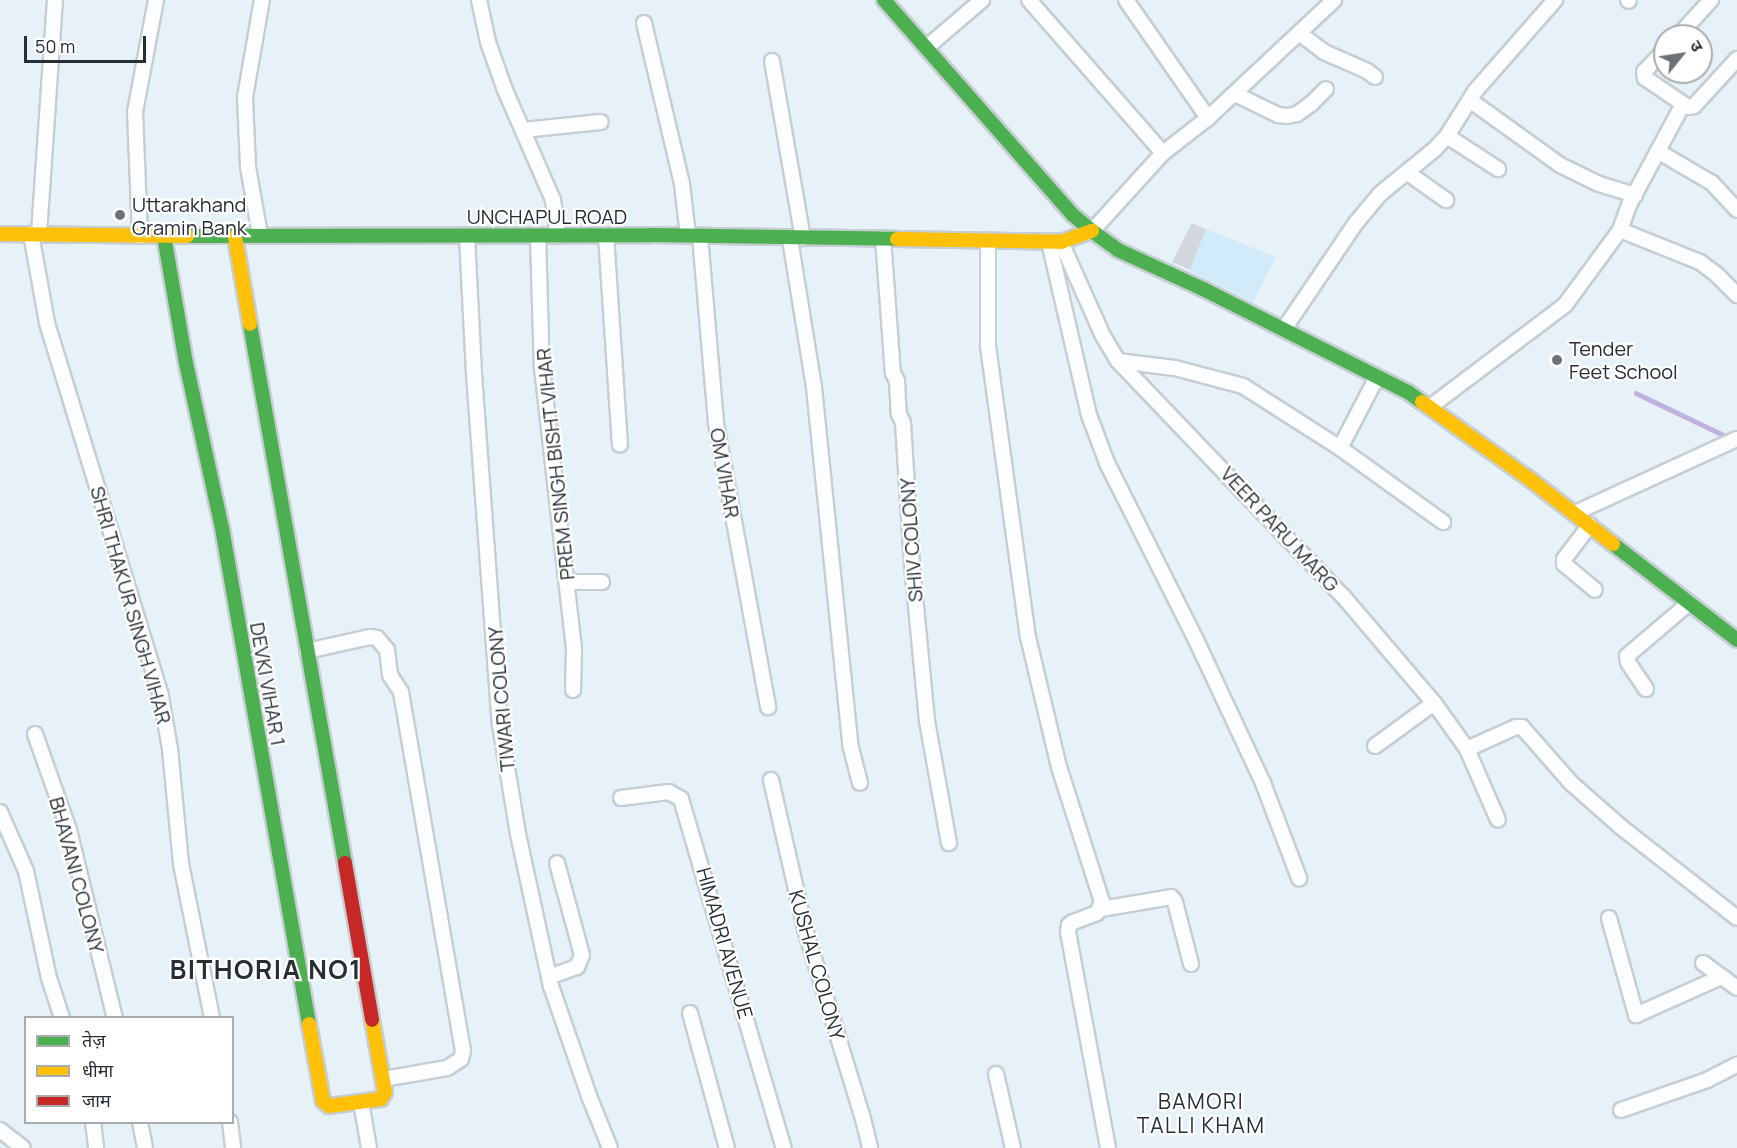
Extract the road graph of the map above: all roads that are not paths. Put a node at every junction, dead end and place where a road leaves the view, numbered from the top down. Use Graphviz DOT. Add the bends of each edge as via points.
graph roads {
  1 [pos="55,0"];
  2 [pos="156,0"];
  3 [pos="262,0"];
  4 [pos="479,0"];
  5 [pos="884,0"];
  6 [pos="982,0"];
  7 [pos="1029,0"];
  8 [pos="1126,0"];
  9 [pos="1334,0"];
  10 [pos="1555,0"];
  11 [pos="1711,0"];
  12 [pos="644,23"];
  13 [pos="1689,24"];
  14 [pos="1299,33"];
  15 [pos="926,48"];
  16 [pos="1737,59"];
  17 [pos="772,60"];
  18 [pos="1653,64"];
  19 [pos="1375,77"];
  20 [pos="1653,82"];
  21 [pos="1656,84"];
  22 [pos="1326,89"];
  23 [pos="1235,94"];
  24 [pos="1471,101"];
  25 [pos="1683,104"];
  26 [pos="1208,118"];
  27 [pos="601,122"];
  28 [pos="523,130"];
  29 [pos="1447,136"];
  30 [pos="1659,152"];
  31 [pos="1163,153"];
  32 [pos="1498,169"];
  33 [pos="1408,173"];
  34 [pos="1635,195"];
  35 [pos="1446,200"];
  36 [pos="1737,210"];
  37 [pos="1620,230"];
  38 [pos="1092,231"];
  39 [pos="0,234"];
  40 [pos="35,234"];
  41 [pos="260,235"];
  42 [pos="606,235"];
  43 [pos="140,236"];
  44 [pos="164,236"];
  45 [pos="467,236"];
  46 [pos="558,236"];
  47 [pos="694,236"];
  48 [pos="235,237"];
  49 [pos="538,237"];
  50 [pos="883,238"];
  51 [pos="796,239"];
  52 [pos="988,241"];
  53 [pos="1055,242"];
  54 [pos="1737,295"];
  55 [pos="1284,329"];
  56 [pos="1118,361"];
  57 [pos="1377,377"];
  58 [pos="1430,407"];
  59 [pos="1737,439"];
  60 [pos="620,445"];
  61 [pos="1340,448"];
  62 [pos="1575,513"];
  63 [pos="1443,522"];
  64 [pos="1590,525"];
  65 [pos="567,582"];
  66 [pos="602,582"];
  67 [pos="1595,590"];
  68 [pos="1689,603"];
  69 [pos="1737,640"];
  70 [pos="307,651"];
  71 [pos="1646,689"];
  72 [pos="573,690"];
  73 [pos="1434,704"];
  74 [pos="768,707"];
  75 [pos="35,734"];
  76 [pos="1375,746"];
  77 [pos="1467,748"];
  78 [pos="771,780"];
  79 [pos="860,783"];
  80 [pos="621,798"];
  81 [pos="0,812"];
  82 [pos="1498,820"];
  83 [pos="949,843"];
  84 [pos="557,863"];
  85 [pos="1299,878"];
  86 [pos="1101,909"];
  87 [pos="1610,918"];
  88 [pos="1737,918"];
  89 [pos="1703,963"];
  90 [pos="1191,964"];
  91 [pos="549,977"];
  92 [pos="1721,977"];
  93 [pos="1737,988"];
  94 [pos="690,1012"];
  95 [pos="62,1016"];
  96 [pos="115,1016"];
  97 [pos="212,1016"];
  98 [pos="1737,1065"];
  99 [pos="996,1074"];
  100 [pos="382,1079"];
  101 [pos="361,1102"];
  102 [pos="1621,1110"];
  103 [pos="93,1124"];
  104 [pos="140,1124"];
  105 [pos="230,1124"];
  106 [pos="0,1130"];
  107 [pos="23,1148"];
  108 [pos="96,1148"];
  109 [pos="145,1148"];
  110 [pos="233,1148"];
  111 [pos="369,1148"];
  112 [pos="610,1148"];
  113 [pos="727,1148"];
  114 [pos="784,1148"];
  115 [pos="870,1148"];
  116 [pos="1013,1148"];
  117 [pos="1108,1148"];
  1 -- 40 [label="street, SHRI THAKUR SINGH VIHAR"];
  2 -- 43 [label="street" via="135,112"];
  3 -- 41 [label="street" via="245,97 248,167"];
  4 -- 28 [label="street" via="488,42"];
  5 -- 15 [label="street"];
  6 -- 15 [label="street"];
  7 -- 31 [label="street"];
  8 -- 26 [label="street"];
  9 -- 14 [label="street"];
  10 -- 24 [label="street" via="1511,47"];
  11 -- 13 [label="street"];
  12 -- 47 [label="street, OM VIHAR"];
  14 -- 19 [label="street" via="1324,52"];
  14 -- 23 [label="street"];
  15 -- 38 [label="street" via="1073,215"];
  16 -- 25 [label="street" via="1694,106"];
  17 -- 51 [label="street"];
  18 -- 20 [label="street" via="1644,75"];
  21 -- 25 [label="street"];
  22 -- 23 [label="street" via="1297,114 1287,116"];
  23 -- 26 [label="street"];
  24 -- 29 [label="street"];
  24 -- 34 [label="street" via="1560,165 1599,184"];
  25 -- 30 [label="street"];
  26 -- 31 [label="street"];
  27 -- 28 [label="street"];
  28 -- 46 [label="street" via="554,200"];
  29 -- 32 [label="street"];
  29 -- 33 [label="street"];
  30 -- 34 [label="street"];
  30 -- 36 [label="street" via="1712,183"];
  31 -- 38 [label="street"];
  33 -- 35 [label="street"];
  33 -- 55 [label="street" via="1380,194 1355,224"];
  34 -- 37 [label="street"];
  37 -- 54 [label="street" via="1700,262"];
  37 -- 58 [label="street" via="1565,305"];
  38 -- 53 [label="street, UNCHAPUL ROAD"];
  38 -- 55 [label="street" via="1118,250"];
  39 -- 40 [label="street, UNCHAPUL ROAD"];
  40 -- 43 [label="street, UNCHAPUL ROAD"];
  40 -- 97 [label="street, SHRI THAKUR SINGH VIHAR" via="46,323 161,697 170,749 180,864"];
  41 -- 45 [label="street, UNCHAPUL ROAD"];
  41 -- 48 [label="street, UNCHAPUL ROAD"];
  42 -- 46 [label="street, UNCHAPUL ROAD"];
  42 -- 47 [label="street, UNCHAPUL ROAD"];
  42 -- 60 [label="street"];
  43 -- 44 [label="street, UNCHAPUL ROAD"];
  44 -- 48 [label="street, UNCHAPUL ROAD"];
  44 -- 101 [label="street, DEVKI VIHAR 1" via="186,363 222,528 323,1101 328,1106"];
  45 -- 49 [label="street, UNCHAPUL ROAD"];
  45 -- 91 [label="street, TIWARI COLONY" via="500,725 518,834"];
  46 -- 49 [label="street, UNCHAPUL ROAD"];
  47 -- 51 [label="street, UNCHAPUL ROAD"];
  47 -- 74 [label="street, OM VIHAR" via="716,423"];
  48 -- 70 [label="street"];
  49 -- 65 [label="street, PREM SINGH BISHT VIHAR" via="542,368"];
  50 -- 51 [label="street, UNCHAPUL ROAD"];
  50 -- 52 [label="street, UNCHAPUL ROAD"];
  50 -- 83 [label="street, SHIV COLONY" via="893,373 903,423 927,721"];
  51 -- 79 [label="street" via="850,744"];
  52 -- 53 [label="street, UNCHAPUL ROAD"];
  52 -- 86 [label="street" via="988,346 1028,637 1056,756"];
  53 -- 56 [label="street, VEER PARU MARG"];
  53 -- 85 [label="street" via="1089,415 1107,464 1253,761"];
  55 -- 57 [label="street"];
  56 -- 61 [label="street" via="1175,368 1243,386"];
  56 -- 73 [label="street, VEER PARU MARG" via="1342,595"];
  57 -- 58 [label="street"];
  57 -- 61 [label="street"];
  58 -- 62 [label="street"];
  59 -- 62 [label="street"];
  61 -- 63 [label="street"];
  62 -- 64 [label="street"];
  64 -- 67 [label="street" via="1564,564"];
  64 -- 68 [label="street"];
  65 -- 66 [label="street"];
  65 -- 72 [label="street, PREM SINGH BISHT VIHAR" via="574,649"];
  68 -- 69 [label="street"];
  68 -- 71 [label="street" via="1627,656"];
  70 -- 100 [label="street"];
  70 -- 100 [label="street" via="377,638 387,650 390,675 401,692 462,1051 461,1059 447,1068"];
  73 -- 76 [label="street"];
  73 -- 77 [label="street, VEER PARU MARG"];
  75 -- 96 [label="street, BHAVANI COLONY" via="69,830"];
  77 -- 82 [label="street, VEER PARU MARG"];
  77 -- 88 [label="street" via="1522,727 1571,783"];
  78 -- 115 [label="street, KUSHAL COLONY" via="805,930"];
  80 -- 114 [label="street, HIMADRI AVENUE" via="669,792 681,799"];
  81 -- 95 [label="street" via="26,871 49,978"];
  84 -- 91 [label="street" via="582,955 578,967"];
  86 -- 90 [label="street" via="1171,897"];
  86 -- 117 [label="street" via="1073,922 1068,932"];
  87 -- 92 [label="street" via="1636,1015"];
  89 -- 92 [label="street"];
  91 -- 112 [label="street, TIWARI COLONY" via="588,1096"];
  92 -- 93 [label="street"];
  94 -- 113 [label="street"];
  98 -- 102 [label="street" via="1707,1080"];
  99 -- 116 [label="street"];
  100 -- 101 [label="street" via="384,1096"];
  101 -- 111 [label="street"];
  103 -- 108 [label="street"];
  104 -- 109 [label="street"];
  105 -- 110 [label="street"];
  106 -- 107 [label="street"];
}
